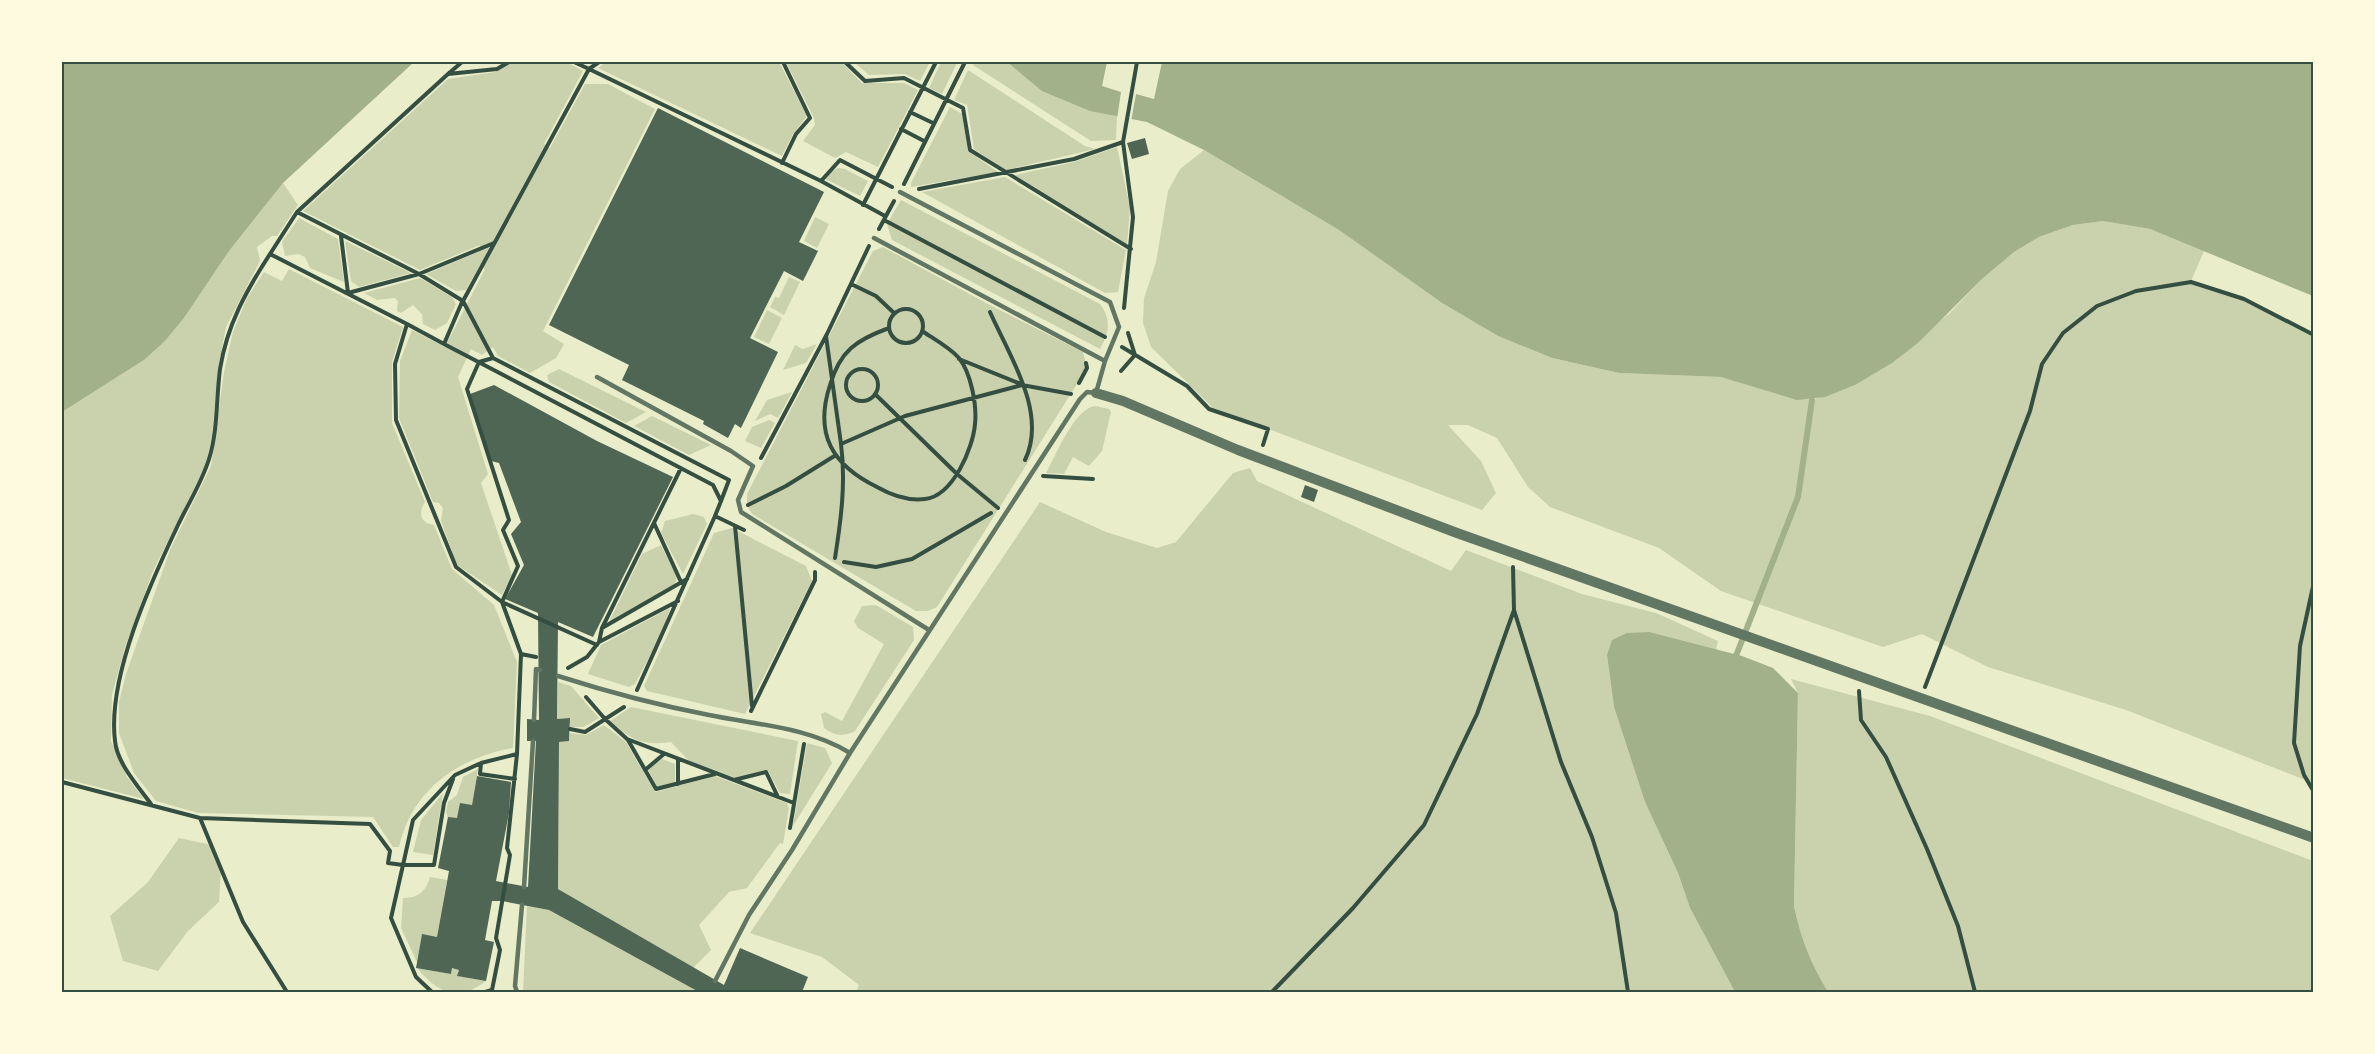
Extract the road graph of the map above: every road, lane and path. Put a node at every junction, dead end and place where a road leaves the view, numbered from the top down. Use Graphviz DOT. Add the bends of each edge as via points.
graph roads {
  1 [pos="462,62"];
  2 [pos="509,62"];
  3 [pos="574,62"];
  4 [pos="599,62"];
  5 [pos="783,62"];
  6 [pos="845,62"];
  7 [pos="936,62"];
  8 [pos="963,62"];
  9 [pos="1137,62"];
  10 [pos="589,69"];
  11 [pos="448,74"];
  12 [pos="923,87"];
  13 [pos="946,100"];
  14 [pos="910,112"];
  15 [pos="933,123"];
  16 [pos="901,129"];
  17 [pos="924,141"];
  18 [pos="1123,142"];
  19 [pos="782,163"];
  20 [pos="1005,173"];
  21 [pos="876,179"];
  22 [pos="821,181"];
  23 [pos="900,192"];
  24 [pos="864,205"];
  25 [pos="297,212"];
  26 [pos="884,218"];
  27 [pos="341,236"];
  28 [pos="872,241"];
  29 [pos="495,243"];
  30 [pos="877,245"];
  31 [pos="1131,249"];
  32 [pos="270,254"];
  33 [pos="419,274"];
  34 [pos="851,284"];
  35 [pos="348,293"];
  36 [pos="463,301"];
  37 [pos="996,308"];
  38 [pos="894,313"];
  39 [pos="1126,320"];
  40 [pos="407,324"];
  41 [pos="889,328"];
  42 [pos="1127,330"];
  43 [pos="922,331"];
  44 [pos="2313,335"];
  45 [pos="826,336"];
  46 [pos="1114,342"];
  47 [pos="444,344"];
  48 [pos="1135,355"];
  49 [pos="494,358"];
  50 [pos="959,358"];
  51 [pos="1086,360"];
  52 [pos="1105,361"];
  53 [pos="479,362"];
  54 [pos="1122,371"];
  55 [pos="597,377"];
  56 [pos="832,378"];
  57 [pos="1022,385"];
  58 [pos="1096,393"];
  59 [pos="875,394"];
  60 [pos="1072,394"];
  61 [pos="974,398"];
  62 [pos="1080,399"];
  63 [pos="1066,404"];
  64 [pos="899,419"];
  65 [pos="841,444"];
  66 [pos="1035,452"];
  67 [pos="836,455"];
  68 [pos="1258,458"];
  69 [pos="1024,460"];
  70 [pos="753,466"];
  71 [pos="844,467"];
  72 [pos="681,468"];
  73 [pos="1023,471"];
  74 [pos="957,474"];
  75 [pos="1039,476"];
  76 [pos="1093,479"];
  77 [pos="747,494"];
  78 [pos="1004,499"];
  79 [pos="721,501"];
  80 [pos="747,506"];
  81 [pos="999,509"];
  82 [pos="741,512"];
  83 [pos="752,514"];
  84 [pos="715,516"];
  85 [pos="992,519"];
  86 [pos="654,523"];
  87 [pos="735,525"];
  88 [pos="746,531"];
  89 [pos="1512,551"];
  90 [pos="824,555"];
  91 [pos="834,560"];
  92 [pos="809,564"];
  93 [pos="827,566"];
  94 [pos="815,571"];
  95 [pos="852,572"];
  96 [pos="688,579"];
  97 [pos="681,582"];
  98 [pos="2313,582"];
  99 [pos="678,600"];
  100 [pos="502,602"];
  101 [pos="1514,610"];
  102 [pos="603,628"];
  103 [pos="929,630"];
  104 [pos="598,643"];
  105 [pos="521,654"];
  106 [pos="540,659"];
  107 [pos="558,666"];
  108 [pos="566,669"];
  109 [pos="540,670"];
  110 [pos="576,672"];
  111 [pos="1857,674"];
  112 [pos="558,676"];
  113 [pos="572,681"];
  114 [pos="626,688"];
  115 [pos="636,692"];
  116 [pos="647,694"];
  117 [pos="1921,697"];
  118 [pos="633,700"];
  119 [pos="752,708"];
  120 [pos="743,717"];
  121 [pos="605,719"];
  122 [pos="534,720"];
  123 [pos="570,729"];
  124 [pos="627,740"];
  125 [pos="533,741"];
  126 [pos="664,753"];
  127 [pos="850,753"];
  128 [pos="517,754"];
  129 [pos="678,759"];
  130 [pos="481,763"];
  131 [pos="645,770"];
  132 [pos="716,773"];
  133 [pos="455,775"];
  134 [pos="515,780"];
  135 [pos="733,780"];
  136 [pos="62,782"];
  137 [pos="678,784"];
  138 [pos="2313,792"];
  139 [pos="778,797"];
  140 [pos="794,803"];
  141 [pos="151,804"];
  142 [pos="200,818"];
  143 [pos="2313,837"];
  144 [pos="403,866"];
  145 [pos="524,887"];
  146 [pos="522,905"];
  147 [pos="715,981"];
  148 [pos="287,993"];
  149 [pos="432,993"];
  150 [pos="485,993"];
  151 [pos="517,993"];
  152 [pos="1272,993"];
  153 [pos="1628,993"];
  154 [pos="1975,993"];
  1 -- 11 [label="path"];
  2 -- 11 [label="path" via="497,69"];
  3 -- 10 [label="path"];
  4 -- 10 [label="path"];
  5 -- 19 [label="path" via="810,118 796,134"];
  6 -- 12 [label="path" via="865,81 904,78"];
  7 -- 12 [label="path"];
  8 -- 13 [label="path"];
  9 -- 18 [label="path"];
  10 -- 19 [label="path"];
  10 -- 29 [label="path"];
  11 -- 25 [label="path"];
  12 -- 13 [label="path"];
  12 -- 14 [label="path"];
  13 -- 15 [label="path"];
  13 -- 20 [label="path" via="963,108 970,150"];
  14 -- 15 [label="path"];
  14 -- 16 [label="path"];
  15 -- 17 [label="path"];
  16 -- 17 [label="path"];
  16 -- 21 [label="path"];
  17 -- 23 [label="path"];
  18 -- 20 [label="path" via="1074,159"];
  18 -- 31 [label="path" via="1133,217"];
  19 -- 22 [label="path"];
  20 -- 23 [label="path"];
  20 -- 31 [label="path"];
  21 -- 22 [label="path" via="840,160"];
  21 -- 23 [label="path"];
  21 -- 24 [label="path"];
  22 -- 24 [label="path"];
  23 -- 26 [label="path"];
  23 -- 46 [label="lane" via="1110,302 1119,327"];
  24 -- 26 [label="path"];
  25 -- 27 [label="path"];
  25 -- 32 [label="path"];
  26 -- 28 [label="path"];
  26 -- 46 [label="path"];
  27 -- 33 [label="path"];
  27 -- 35 [label="path"];
  28 -- 30 [label="path"];
  28 -- 34 [label="path"];
  28 -- 52 [label="lane"];
  29 -- 33 [label="path"];
  29 -- 36 [label="path"];
  31 -- 39 [label="path"];
  32 -- 35 [label="path"];
  32 -- 141 [label="path" via="228,330 220,371 215,442 207,467 155,573 115,696 115,743 130,775"];
  33 -- 35 [label="path"];
  33 -- 36 [label="path"];
  34 -- 38 [label="path" via="876,296"];
  34 -- 45 [label="path"];
  35 -- 40 [label="path"];
  36 -- 47 [label="path"];
  36 -- 49 [label="path"];
  37 -- 57 [label="path" via="986,303"];
  38 -- 41 [label="path"];
  38 -- 43 [label="path" via="904,309 915,311 922,320"];
  40 -- 47 [label="path"];
  40 -- 100 [label="path" via="395,364 396,420 456,567"];
  41 -- 43 [label="path" via="894,338 903,342 915,340"];
  41 -- 56 [label="path" via="853,345 838,362"];
  42 -- 48 [label="path"];
  43 -- 50 [label="path"];
  44 -- 117 [label="path" via="2244,299 2191,282 2136,291 2097,306 2063,333 2042,364 2030,411"];
  45 -- 56 [label="path"];
  45 -- 70 [label="path" via="763,460"];
  46 -- 48 [label="path"];
  46 -- 52 [label="lane"];
  47 -- 53 [label="path"];
  48 -- 54 [label="path"];
  48 -- 68 [label="path" via="1187,386 1209,409 1268,429"];
  49 -- 53 [label="path"];
  49 -- 79 [label="path" via="729,480"];
  50 -- 57 [label="path"];
  50 -- 61 [label="path"];
  51 -- 60 [label="path" via="1087,368"];
  52 -- 58 [label="lane"];
  53 -- 72 [label="path"];
  53 -- 100 [label="path" via="466,389 509,520 504,530 518,566"];
  55 -- 70 [label="lane"];
  56 -- 65 [label="path"];
  56 -- 67 [label="path" via="823,404 827,440"];
  57 -- 60 [label="path"];
  57 -- 61 [label="path"];
  57 -- 69 [label="path" via="1032,414 1032,436"];
  58 -- 62 [label="lane" via="1087,392"];
  58 -- 68 [label="street"];
  59 -- 59 [label="path" via="863,401 853,399 846,391 848,375 857,369 873,372 878,382"];
  59 -- 64 [label="path"];
  60 -- 62 [label="path"];
  60 -- 63 [label="path"];
  61 -- 64 [label="path"];
  61 -- 74 [label="path" via="973,442"];
  62 -- 103 [label="lane"];
  64 -- 65 [label="path"];
  64 -- 74 [label="path"];
  65 -- 71 [label="path"];
  66 -- 73 [label="path"];
  67 -- 71 [label="path"];
  67 -- 80 [label="path"];
  68 -- 89 [label="street"];
  70 -- 82 [label="lane" via="738,500"];
  71 -- 74 [label="path" via="889,493 924,500 938,493"];
  71 -- 91 [label="path"];
  72 -- 79 [label="path" via="713,484"];
  72 -- 86 [label="path"];
  74 -- 81 [label="path"];
  75 -- 76 [label="path"];
  77 -- 80 [label="path"];
  78 -- 81 [label="path"];
  79 -- 84 [label="path"];
  80 -- 82 [label="path"];
  80 -- 83 [label="path"];
  81 -- 85 [label="path"];
  81 -- 91 [label="path" via="912,559 876,567"];
  82 -- 87 [label="path"];
  82 -- 93 [label="lane"];
  84 -- 87 [label="path"];
  84 -- 96 [label="path"];
  86 -- 97 [label="path"];
  86 -- 102 [label="path"];
  87 -- 88 [label="path"];
  87 -- 119 [label="path"];
  89 -- 101 [label="path"];
  89 -- 111 [label="street"];
  90 -- 91 [label="path"];
  91 -- 95 [label="path"];
  92 -- 94 [label="path"];
  93 -- 94 [label="path"];
  93 -- 103 [label="lane"];
  94 -- 119 [label="path" via="815,580"];
  96 -- 97 [label="path"];
  96 -- 99 [label="path"];
  97 -- 102 [label="path"];
  98 -- 138 [label="path" via="2300,646 2294,744"];
  99 -- 104 [label="path"];
  99 -- 115 [label="path"];
  100 -- 104 [label="path"];
  100 -- 105 [label="path"];
  101 -- 152 [label="path" via="1477,714 1424,825 1353,908"];
  101 -- 153 [label="path" via="1561,762 1592,837 1616,913"];
  102 -- 104 [label="path"];
  103 -- 127 [label="lane"];
  104 -- 108 [label="path" via="586,657"];
  105 -- 106 [label="path"];
  105 -- 128 [label="path"];
  107 -- 108 [label="path"];
  108 -- 110 [label="path"];
  108 -- 113 [label="path"];
  109 -- 122 [label="lane" via="536,669"];
  111 -- 117 [label="street"];
  111 -- 154 [label="path" via="1861,720 1886,757 1927,849 1958,926"];
  112 -- 113 [label="lane"];
  113 -- 118 [label="lane"];
  113 -- 121 [label="path"];
  114 -- 115 [label="path"];
  115 -- 116 [label="path"];
  115 -- 118 [label="path"];
  117 -- 143 [label="street"];
  118 -- 121 [label="path"];
  118 -- 127 [label="lane" via="828,739"];
  119 -- 120 [label="path"];
  121 -- 123 [label="path" via="585,732"];
  121 -- 124 [label="path"];
  124 -- 126 [label="path"];
  124 -- 131 [label="path"];
  125 -- 145 [label="lane"];
  126 -- 129 [label="path"];
  126 -- 131 [label="path"];
  127 -- 147 [label="lane" via="749,915"];
  128 -- 130 [label="path"];
  128 -- 134 [label="path"];
  129 -- 132 [label="path"];
  129 -- 137 [label="path"];
  130 -- 133 [label="path"];
  130 -- 134 [label="path" via="480,774"];
  131 -- 137 [label="path" via="656,789"];
  132 -- 135 [label="path"];
  132 -- 137 [label="path"];
  133 -- 144 [label="path" via="413,820"];
  133 -- 144 [label="path" via="444,803 434,865"];
  134 -- 150 [label="path" via="507,848 510,855 496,938 500,950 492,990"];
  135 -- 139 [label="path"];
  135 -- 139 [label="path" via="766,772"];
  136 -- 141 [label="path"];
  139 -- 140 [label="path"];
  141 -- 142 [label="path"];
  142 -- 144 [label="path" via="369,824 390,851 388,863"];
  142 -- 148 [label="path" via="243,922"];
  144 -- 149 [label="path" via="391,918 416,977"];
  146 -- 151 [label="lane"];
}
